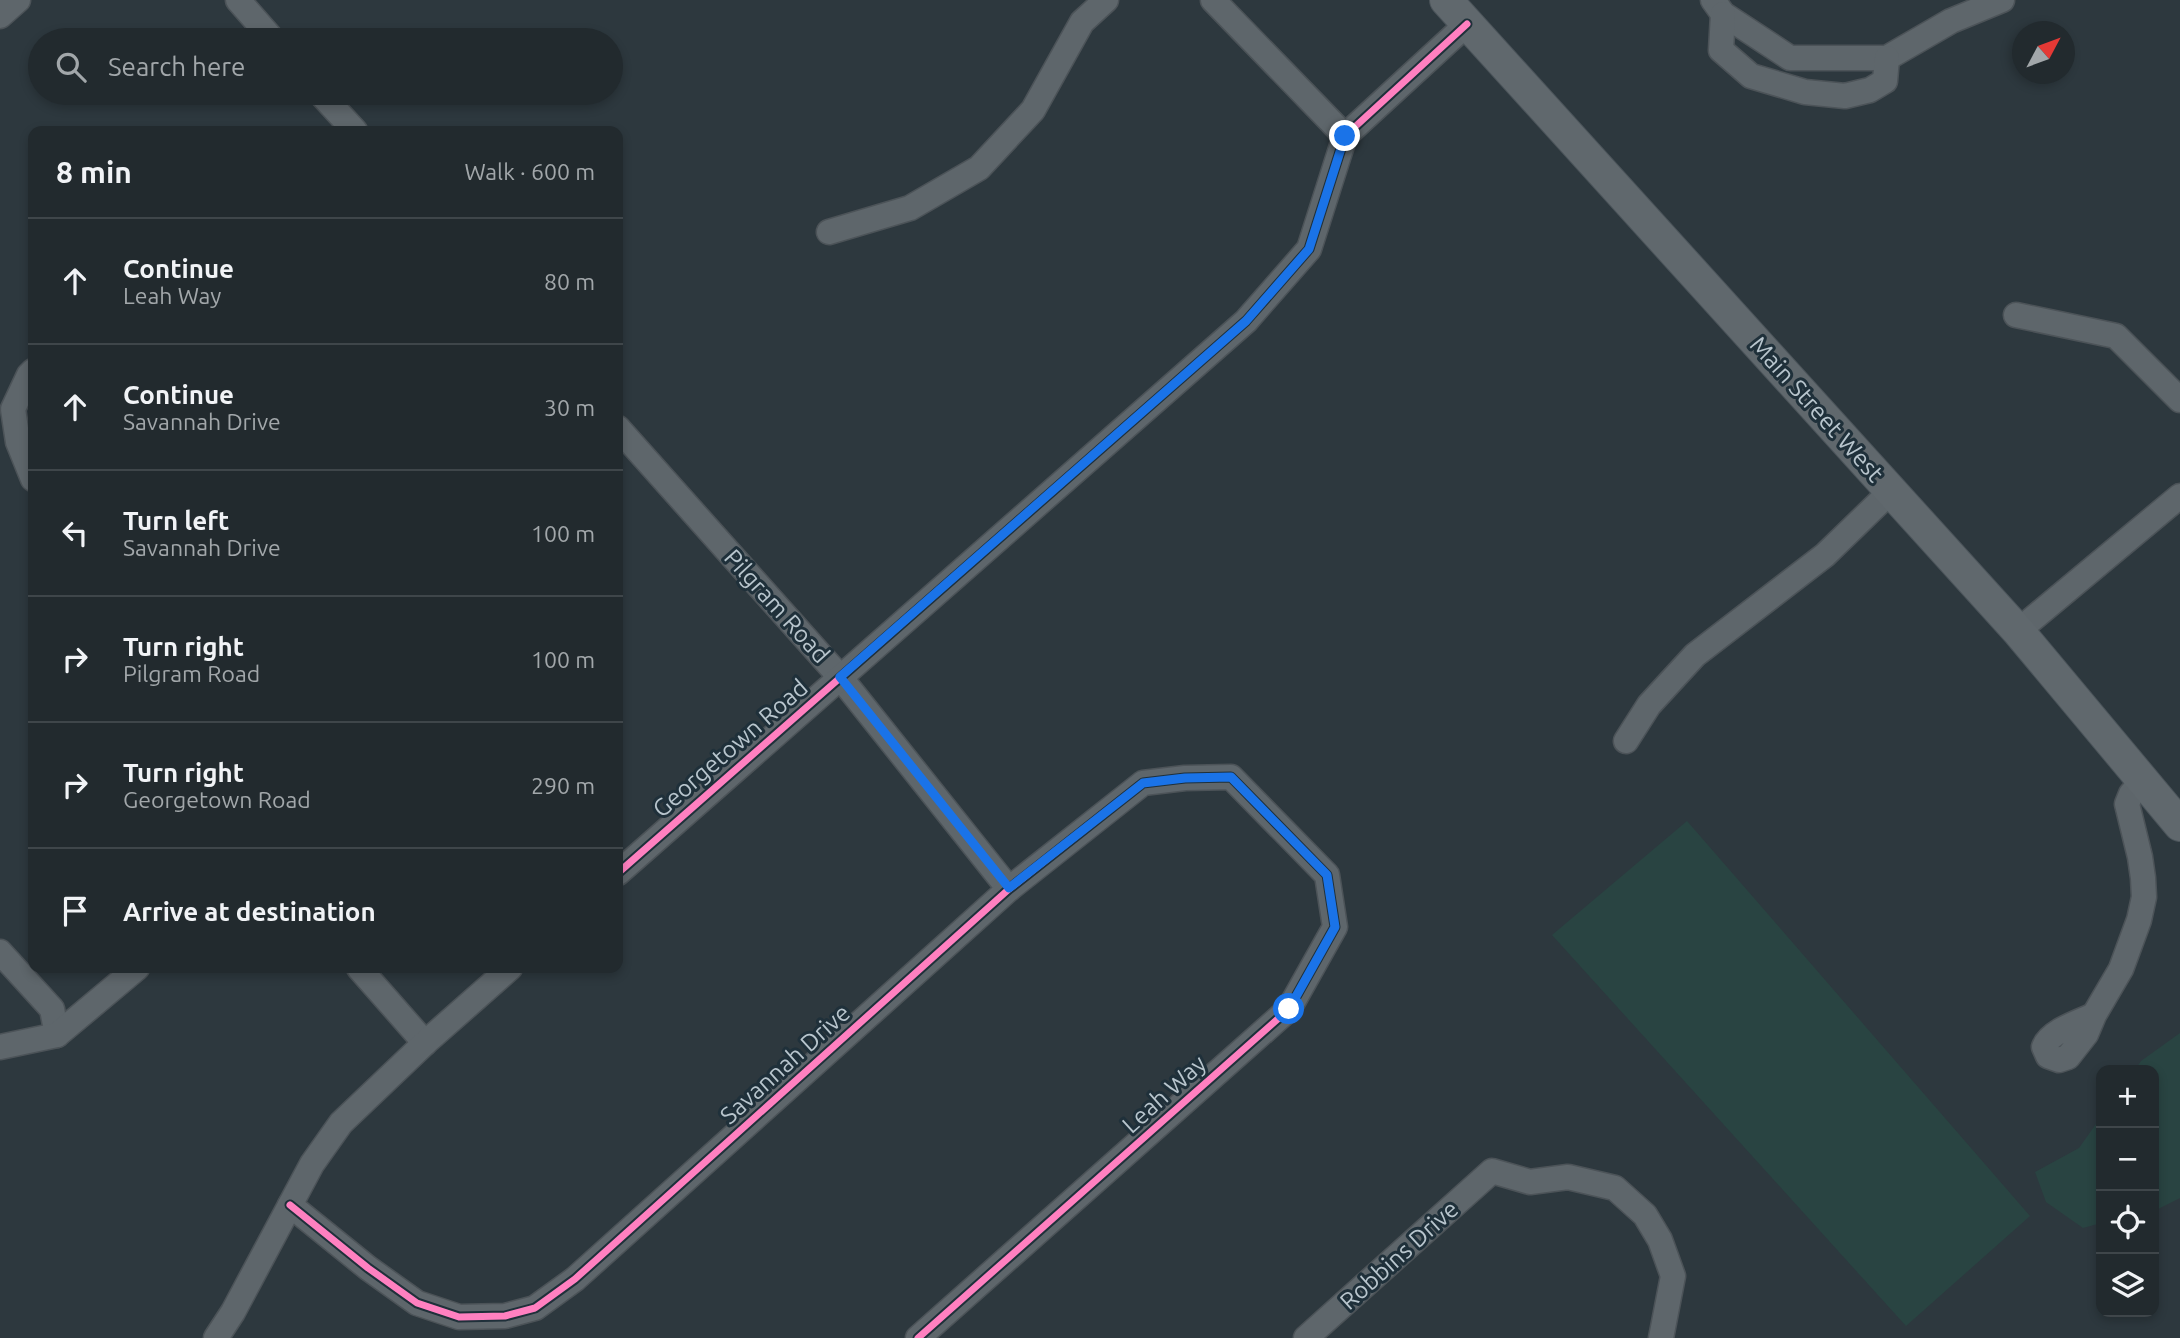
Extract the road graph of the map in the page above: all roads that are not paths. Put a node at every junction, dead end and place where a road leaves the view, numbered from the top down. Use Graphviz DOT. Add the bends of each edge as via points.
graph roads {
  1 [pos="18,0"];
  2 [pos="238,0"];
  3 [pos="1106,0"];
  4 [pos="1213,0"];
  5 [pos="1446,0"];
  6 [pos="2002,0"];
  7 [pos="1718,7"];
  8 [pos="0,16"];
  9 [pos="1467,24"];
  10 [pos="262,28"];
  11 [pos="1887,58"];
  12 [pos="331,105"];
  13 [pos="350,126"];
  14 [pos="1345,136"];
  15 [pos="829,232"];
  16 [pos="2016,315"];
  17 [pos="28,377"];
  18 [pos="2180,400"];
  19 [pos="623,434"];
  20 [pos="28,467"];
  21 [pos="1891,491"];
  22 [pos="2180,496"];
  23 [pos="2018,631"];
  24 [pos="840,677"];
  25 [pos="1626,741"];
  26 [pos="2143,780"];
  27 [pos="2180,825"];
  28 [pos="1292,840"];
  29 [pos="623,869"];
  30 [pos="1009,888"];
  31 [pos="0,952"];
  32 [pos="131,973"];
  33 [pos="363,973"];
  34 [pos="504,973"];
  35 [pos="2094,1015"];
  36 [pos="57,1035"];
  37 [pos="425,1043"];
  38 [pos="0,1047"];
  39 [pos="290,1205"];
  40 [pos="216,1338"];
  41 [pos="918,1338"];
  42 [pos="1306,1338"];
  43 [pos="1661,1338"];
  1 -- 8 [label="street"];
  2 -- 10 [label="street"];
  3 -- 15 [label="street" via="1082,22 1033,110 979,168 910,208"];
  4 -- 14 [label="street"];
  5 -- 9 [label="main road, Main Street West"];
  6 -- 11 [label="street" via="1951,21"];
  7 -- 11 [label="street" via="1790,58"];
  7 -- 11 [label="street" via="1721,50 1751,76 1805,92 1845,96 1885,81"];
  9 -- 14 [label="street, Georgetown Road"];
  9 -- 21 [label="main road, Main Street West"];
  12 -- 13 [label="street"];
  14 -- 24 [label="street, Georgetown Road" via="1309,249 1246,321"];
  16 -- 18 [label="street" via="2116,336"];
  17 -- 20 [label="street" via="13,409"];
  19 -- 24 [label="street, Pilgram Road"];
  21 -- 23 [label="main road, Main Street West"];
  21 -- 25 [label="street" via="1825,555 1695,655 1649,705"];
  22 -- 23 [label="street"];
  23 -- 26 [label="main road, Main Street West"];
  24 -- 29 [label="street, Georgetown Road"];
  24 -- 30 [label="street, Pilgram Road"];
  26 -- 27 [label="main road, Main Street West"];
  26 -- 35 [label="street" via="2127,804 2144,897 2121,969"];
  28 -- 30 [label="street, Savannah Drive" via="1231,777 1143,783"];
  28 -- 41 [label="street, Leah Way" via="1327,875 1335,927 1289,1009"];
  30 -- 39 [label="street, Savannah Drive" via="575,1279 534,1308 505,1316 459,1317 416,1303"];
  31 -- 36 [label="street" via="51,1009"];
  32 -- 36 [label="street"];
  33 -- 37 [label="street"];
  34 -- 37 [label="street"];
  36 -- 38 [label="street"];
  37 -- 39 [label="street" via="341,1123"];
  39 -- 40 [label="street"];
  42 -- 43 [label="street, Robbins Drive" via="1492,1171 1530,1182 1568,1177 1615,1188 1645,1215 1673,1276"];
}
